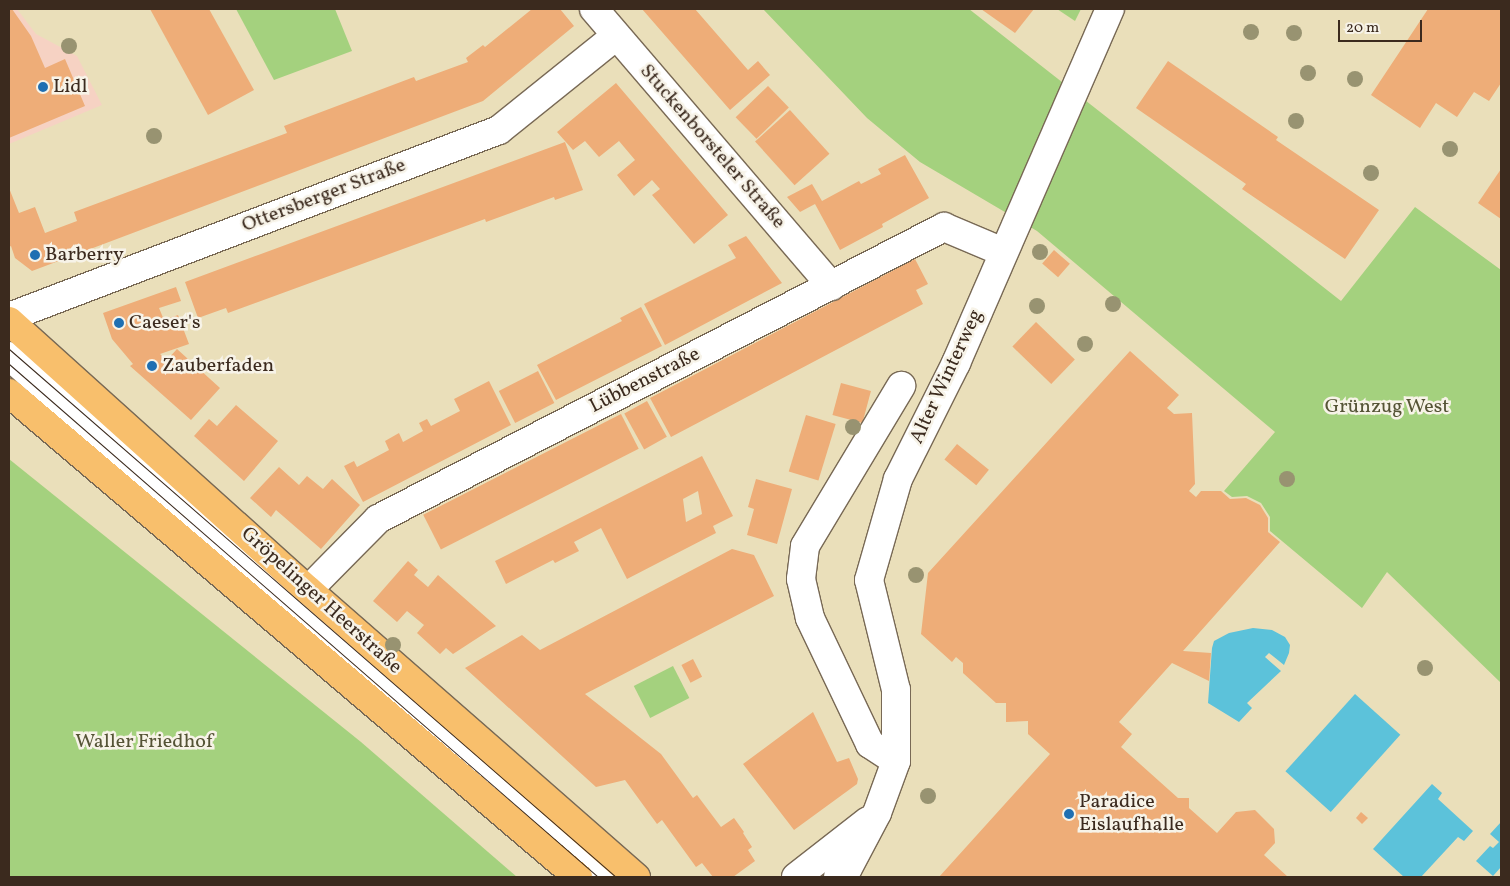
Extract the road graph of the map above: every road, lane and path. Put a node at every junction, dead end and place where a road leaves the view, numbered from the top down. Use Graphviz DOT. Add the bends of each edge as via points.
graph roads {
  1 [pos="594,9"];
  2 [pos="1110,9"];
  3 [pos="616,36"];
  4 [pos="1003,252"];
  5 [pos="831,286"];
  6 [pos="9,319"];
  7 [pos="9,356"];
  8 [pos="901,386"];
  9 [pos="9,393"];
  10 [pos="308,590"];
  11 [pos="896,761"];
  12 [pos="877,813"];
  13 [pos="578,877"];
  14 [pos="607,877"];
  15 [pos="636,877"];
  16 [pos="796,877"];
  17 [pos="838,877"];
  1 -- 3 [label="street, Stuckenborsteler Straße"];
  2 -- 4 [label="street, Alter Winterweg"];
  3 -- 5 [label="street, Stuckenborsteler Straße"];
  3 -- 6 [label="street, Ottersberger Straße" via="499,130"];
  4 -- 5 [label="street, Lübbenstraße" via="944,227"];
  4 -- 11 [label="street, Alter Winterweg" via="956,363 898,479 869,580 896,690"];
  5 -- 10 [label="street, Lübbenstraße" via="378,520"];
  6 -- 10 [label="main road, Gröpelinger Heerstraße"];
  7 -- 14 [label="street"];
  8 -- 11 [label="street, Alter Winterweg" via="805,546 801,579 810,618 870,744"];
  9 -- 13 [label="main road, Gröpelinger Heerstraße"];
  10 -- 15 [label="main road, Gröpelinger Heerstraße"];
  11 -- 12 [label="street, Alter Winterweg"];
  12 -- 16 [label="street"];
  12 -- 17 [label="street, Alter Winterweg" via="848,868"];
}
